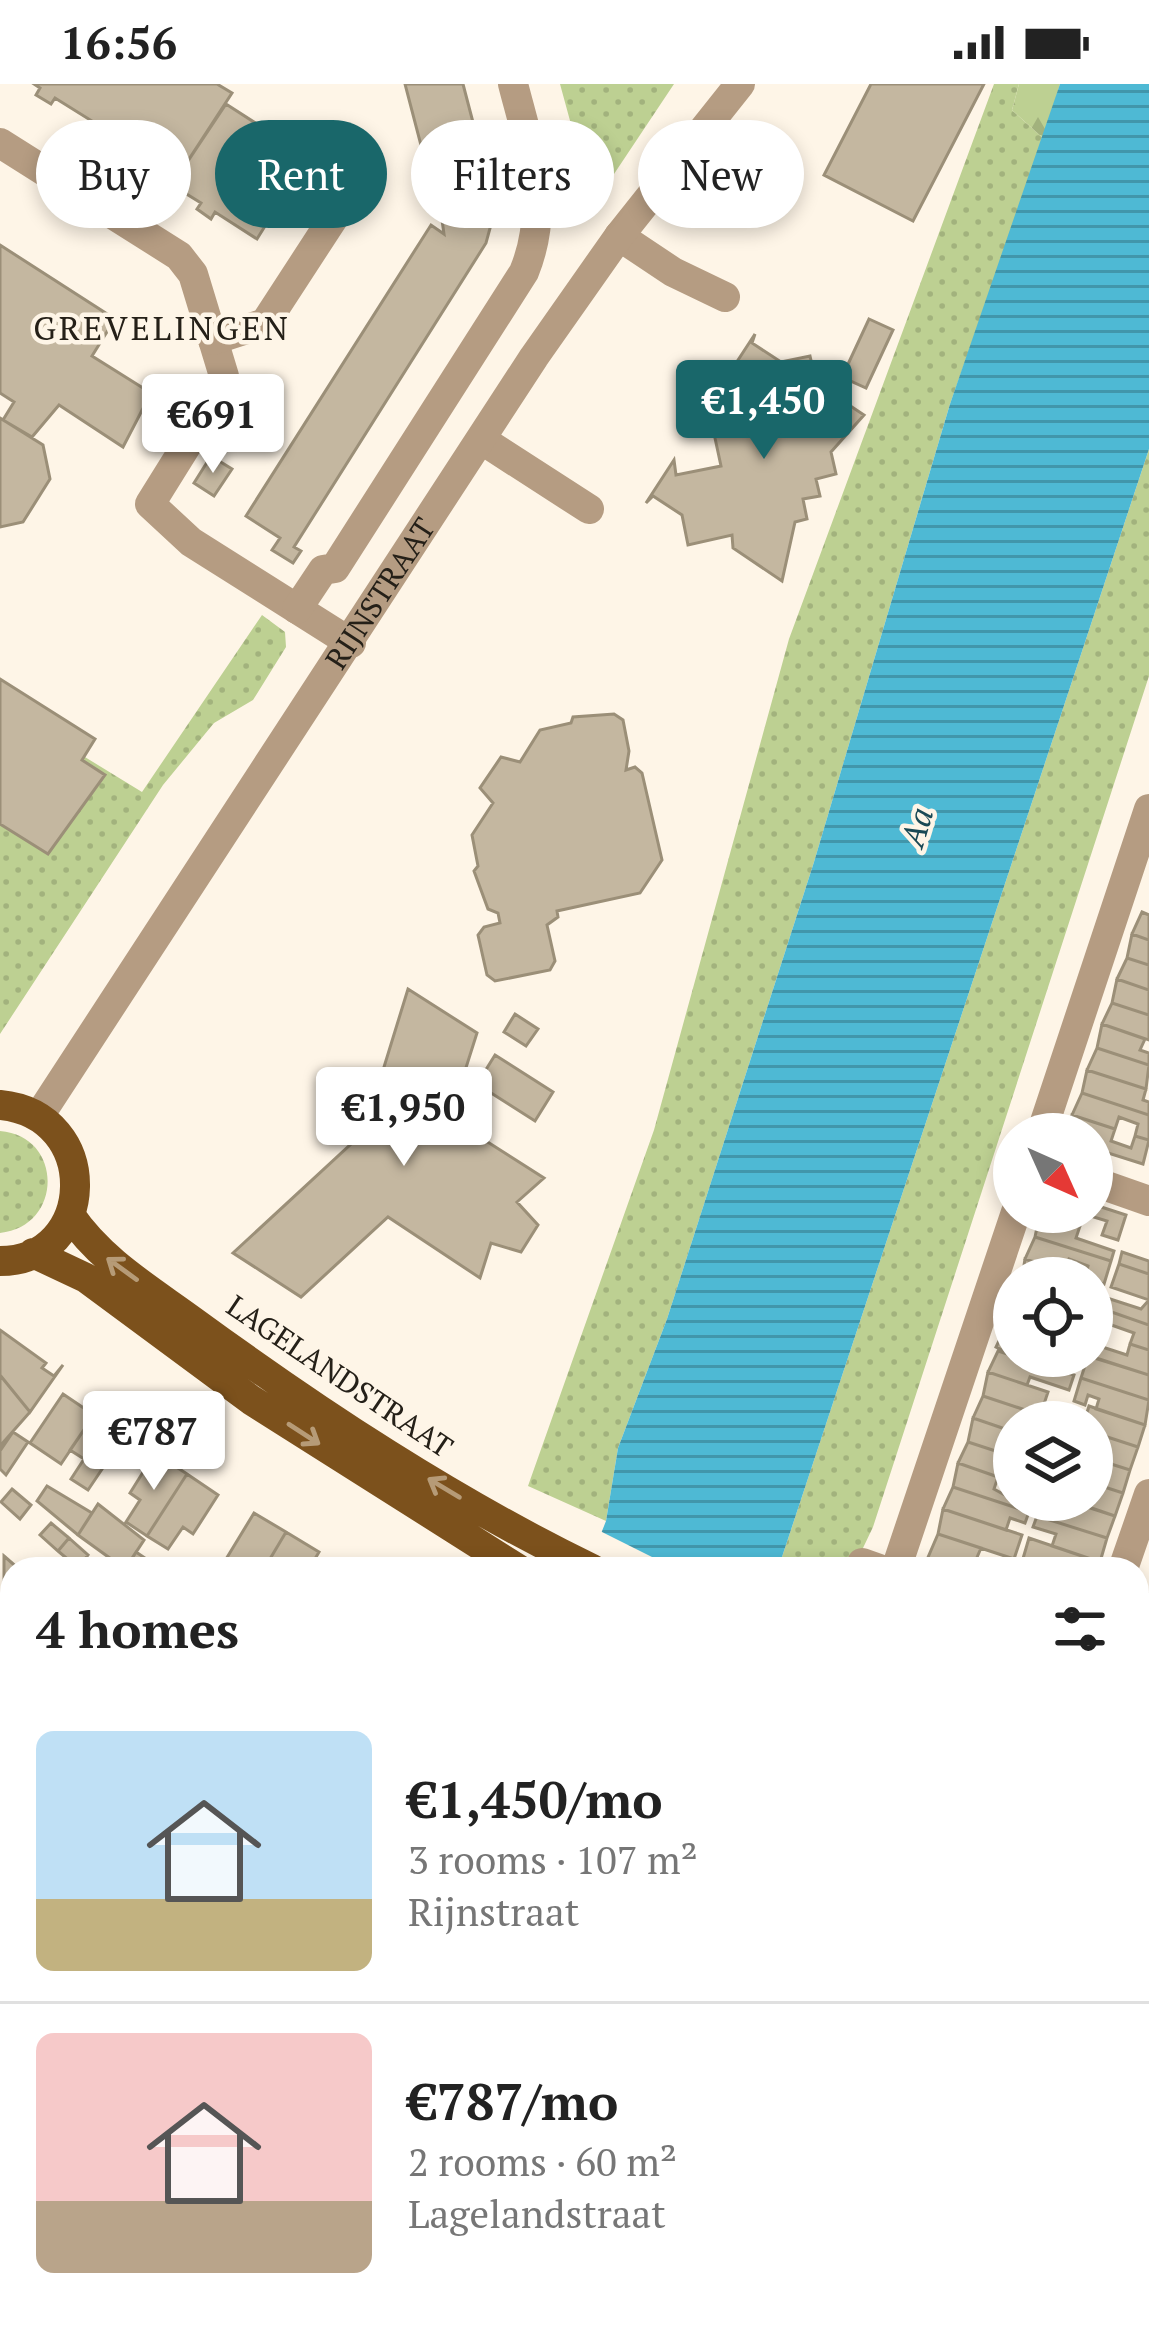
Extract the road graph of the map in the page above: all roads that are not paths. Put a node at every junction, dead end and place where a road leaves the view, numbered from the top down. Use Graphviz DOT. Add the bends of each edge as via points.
graph roads {
  1 [pos="513,84"];
  2 [pos="740,84"];
  3 [pos="0,143"];
  4 [pos="327,228"];
  5 [pos="619,236"];
  6 [pos="725,296"];
  7 [pos="213,340"];
  8 [pos="482,440"];
  9 [pos="589,509"];
  10 [pos="297,609"];
  11 [pos="351,643"];
  12 [pos="1149,808"];
  13 [pos="0,1105"];
  14 [pos="1048,1113"];
  15 [pos="39,1116"];
  16 [pos="1113,1188"];
  17 [pos="1149,1201"];
  18 [pos="70,1215"];
  19 [pos="1009,1233"];
  20 [pos="33,1253"];
  21 [pos="0,1261"];
  22 [pos="1149,1494"];
  23 [pos="499,1557"];
  24 [pos="567,1557"];
  25 [pos="900,1557"];
  26 [pos="1127,1557"];
  1 -- 10 [label="street, RIJNSTRAAT" via="537,175 537,240 524,272 335,568 323,569"];
  2 -- 5 [label="street, RIJNSTRAAT"];
  3 -- 7 [label="street" via="179,256 193,274"];
  4 -- 7 [label="street" via="265,323"];
  5 -- 6 [label="street"];
  5 -- 8 [label="street, RIJNSTRAAT"];
  7 -- 10 [label="street" via="221,390 149,505 191,542"];
  8 -- 9 [label="street"];
  8 -- 11 [label="street, RIJNSTRAAT"];
  10 -- 11 [label="street"];
  11 -- 15 [label="street, RIJNSTRAAT"];
  12 -- 14 [label="street"];
  13 -- 15 [label="main road"];
  15 -- 18 [label="main road" via="73,1158"];
  16 -- 17 [label="street"];
  18 -- 20 [label="main road"];
  24 -- 18 [label="main road, LAGELANDSTRAAT, one-way" via="270,1377 104,1256"];
  19 -- 25 [label="street"];
  20 -- 21 [label="main road"];
  20 -- 23 [label="main road, one-way" via="86,1279 251,1400"];
  22 -- 26 [label="street"];
}
